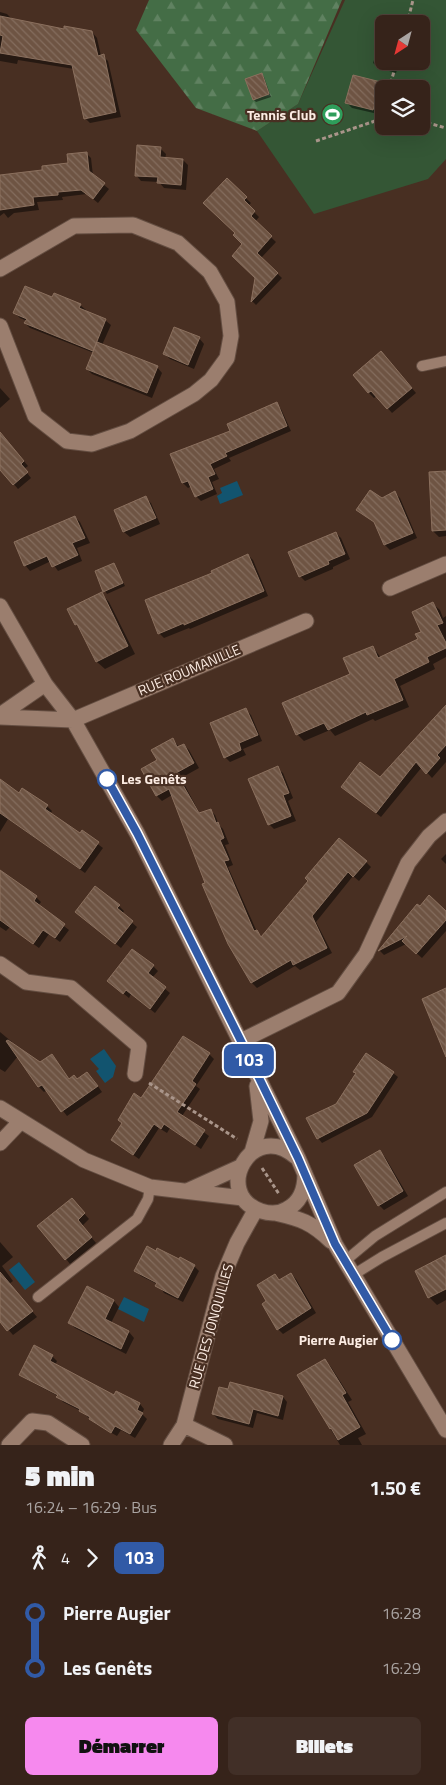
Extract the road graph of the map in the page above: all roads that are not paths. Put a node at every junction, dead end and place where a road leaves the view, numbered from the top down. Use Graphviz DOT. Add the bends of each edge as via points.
graph roads {
  1 [pos="0,268"];
  2 [pos="0,326"];
  3 [pos="446,361"];
  4 [pos="422,366"];
  5 [pos="446,564"];
  6 [pos="390,588"];
  7 [pos="0,606"];
  8 [pos="306,621"];
  9 [pos="45,684"];
  10 [pos="0,716"];
  11 [pos="73,720"];
  12 [pos="446,821"];
  13 [pos="0,964"];
  14 [pos="241,1041"];
  15 [pos="135,1074"];
  16 [pos="256,1074"];
  17 [pos="0,1108"];
  18 [pos="21,1121"];
  19 [pos="0,1143"];
  20 [pos="252,1152"];
  21 [pos="298,1158"];
  22 [pos="240,1167"];
  23 [pos="305,1174"];
  24 [pos="150,1187"];
  25 [pos="186,1192"];
  26 [pos="446,1192"];
  27 [pos="243,1198"];
  28 [pos="256,1209"];
  29 [pos="282,1211"];
  30 [pos="446,1224"];
  31 [pos="335,1244"];
  32 [pos="345,1262"];
  33 [pos="353,1275"];
  34 [pos="38,1297"];
  35 [pos="184,1425"];
  36 [pos="446,1430"];
  37 [pos="9,1445"];
  38 [pos="82,1445"];
  39 [pos="171,1445"];
  40 [pos="225,1445"];
  1 -- 2 [label="street" via="74,226 133,226 178,243 210,272 226,302 231,336 227,358 211,380 194,394 130,431 92,444 67,441 35,416"];
  3 -- 4 [label="lane"];
  5 -- 6 [label="street"];
  7 -- 9 [label="street"];
  8 -- 11 [label="street, RUE ROUMANILLE"];
  9 -- 10 [label="street"];
  9 -- 11 [label="street"];
  10 -- 11 [label="street"];
  11 -- 14 [label="street" via="137,833"];
  12 -- 14 [label="street" via="429,836 408,863 366,954 338,993"];
  13 -- 15 [label="street" via="26,982 71,988 140,1046"];
  14 -- 16 [label="street"];
  16 -- 20 [label="street" via="261,1121"];
  16 -- 21 [label="street"];
  17 -- 18 [label="street"];
  18 -- 19 [label="street"];
  18 -- 24 [label="street" via="84,1160"];
  20 -- 21 [label="street" via="275,1146"];
  20 -- 22 [label="street"];
  21 -- 23 [label="street"];
  22 -- 25 [label="street"];
  22 -- 27 [label="street" via="238,1182"];
  23 -- 29 [label="street" via="302,1194 296,1203"];
  23 -- 31 [label="street"];
  24 -- 25 [label="street"];
  24 -- 34 [label="lane" via="138,1219"];
  25 -- 27 [label="street"];
  26 -- 32 [label="lane" via="375,1236"];
  27 -- 28 [label="street"];
  28 -- 29 [label="street" via="266,1213"];
  28 -- 35 [label="street, RUE DES JONQUILLES" via="223,1276"];
  29 -- 31 [label="street" via="318,1228"];
  30 -- 33 [label="lane"];
  31 -- 32 [label="street"];
  32 -- 33 [label="street"];
  33 -- 36 [label="street"];
  35 -- 39 [label="street, RUE DES JONQUILLES"];
  35 -- 40 [label="street"];
  37 -- 38 [label="street" via="32,1421 48,1423"];
}
